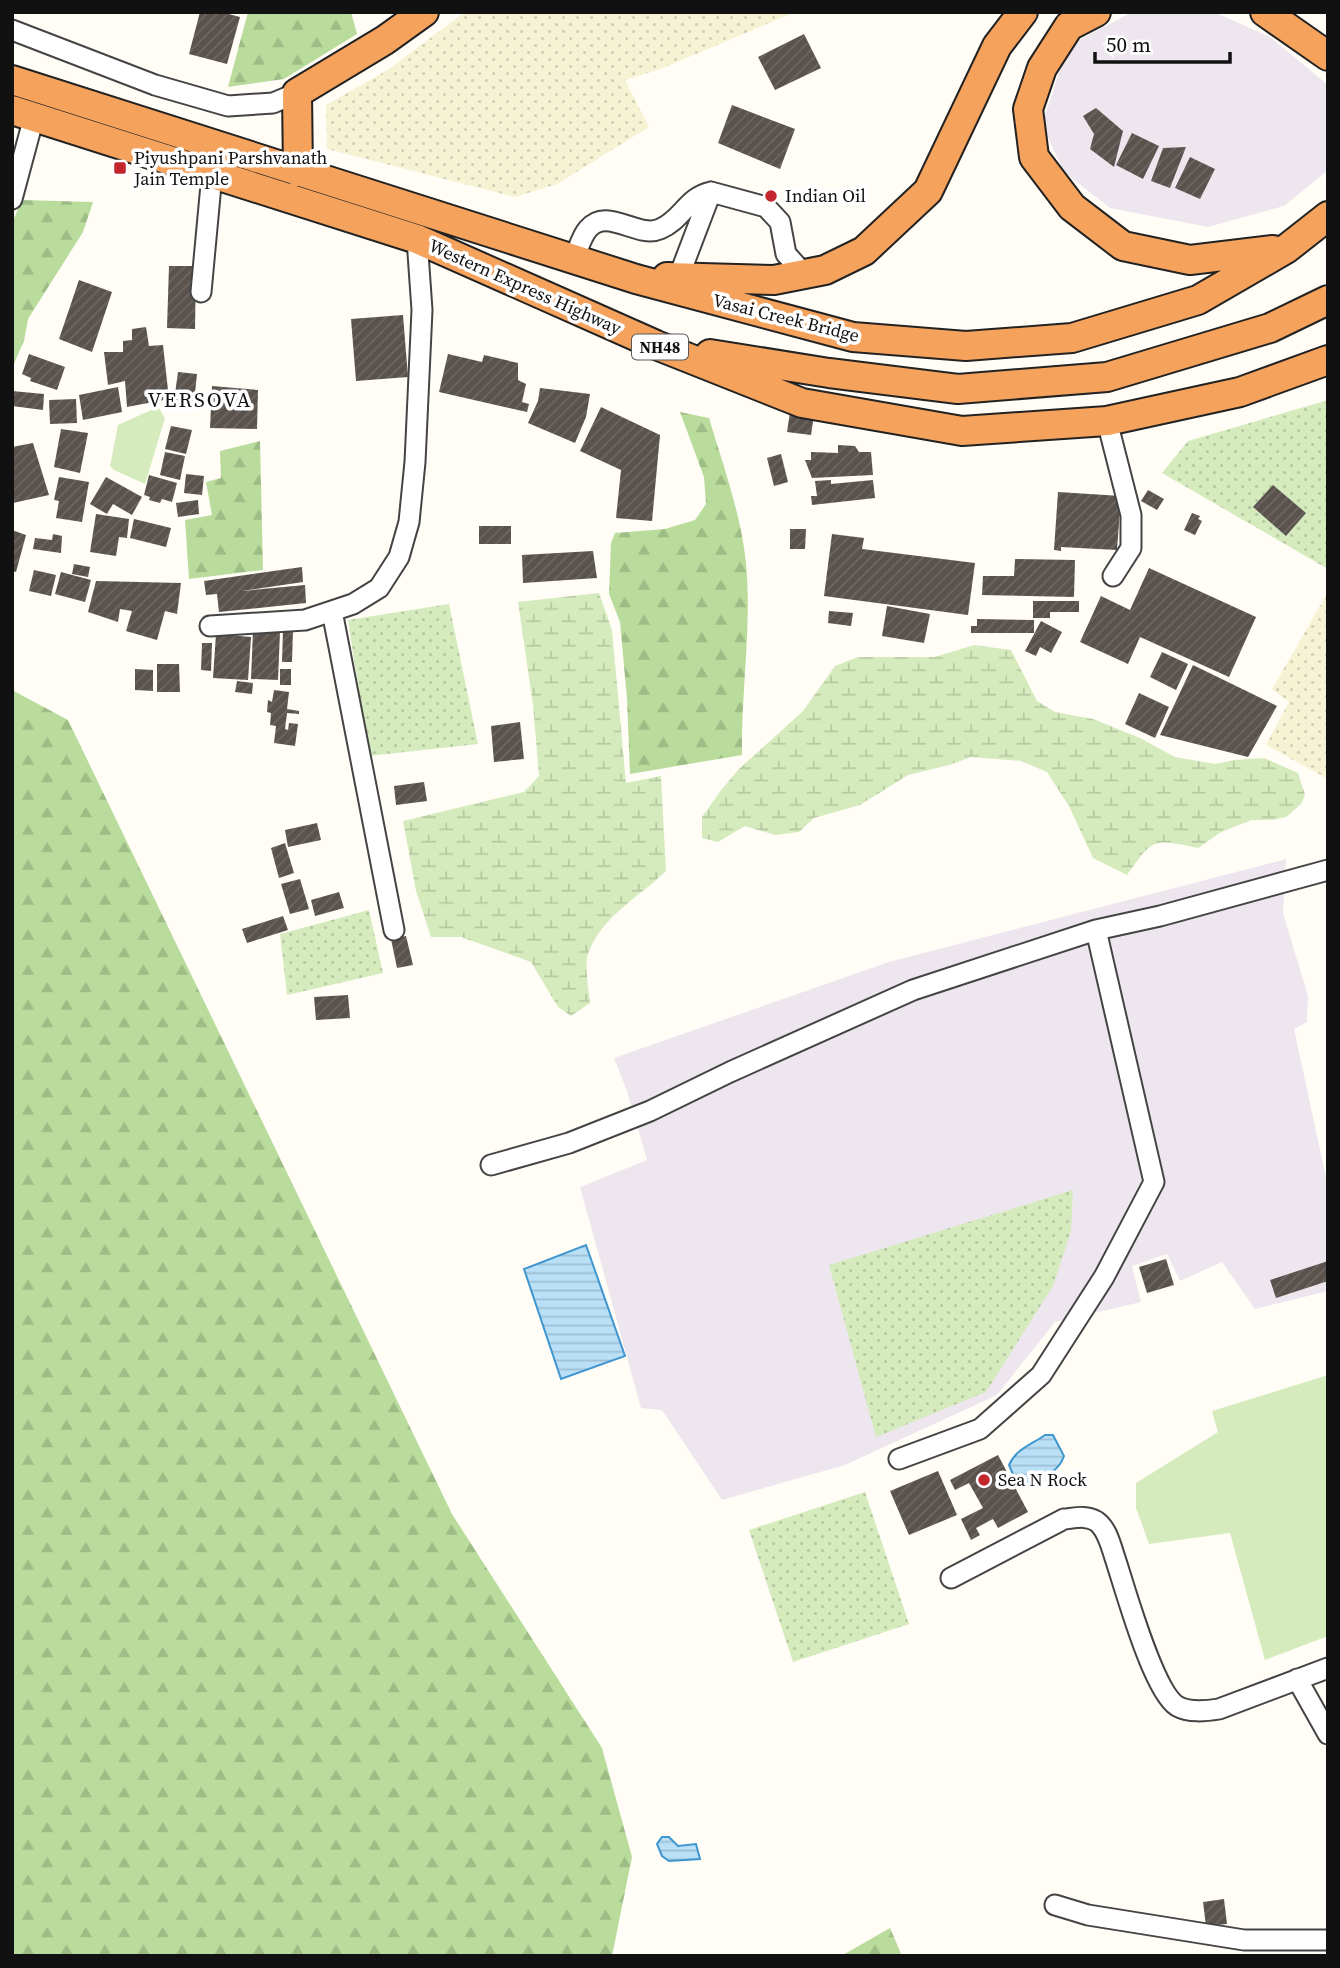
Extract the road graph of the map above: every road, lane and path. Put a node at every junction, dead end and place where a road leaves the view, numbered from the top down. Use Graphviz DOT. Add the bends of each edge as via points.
graph roads {
  1 [pos="424,12"];
  2 [pos="1023,12"];
  3 [pos="1096,12"];
  4 [pos="1265,12"];
  5 [pos="12,30"];
  6 [pos="1328,56"];
  7 [pos="12,80"];
  8 [pos="297,93"];
  9 [pos="23,113"];
  10 [pos="298,172"];
  11 [pos="212,174"];
  12 [pos="711,192"];
  13 [pos="12,199"];
  14 [pos="1328,216"];
  15 [pos="417,239"];
  16 [pos="1286,249"];
  17 [pos="574,259"];
  18 [pos="804,274"];
  19 [pos="679,276"];
  20 [pos="636,279"];
  21 [pos="201,292"];
  22 [pos="1328,300"];
  23 [pos="656,345"];
  24 [pos="1328,360"];
  25 [pos="1107,421"];
  26 [pos="1113,576"];
  27 [pos="332,611"];
  28 [pos="210,626"];
  29 [pos="1328,870"];
  30 [pos="1096,929"];
  31 [pos="394,930"];
  32 [pos="491,1165"];
  33 [pos="899,1459"];
  34 [pos="951,1578"];
  35 [pos="1328,1668"];
  36 [pos="1297,1679"];
  37 [pos="1328,1734"];
  38 [pos="1055,1905"];
  39 [pos="1328,1940"];
  1 -- 8 [label="highway"];
  2 -- 18 [label="highway" via="997,46 928,191 864,251 825,271"];
  3 -- 16 [label="highway" via="1069,26 1042,68 1028,109 1034,157 1072,208 1123,246 1190,260"];
  4 -- 6 [label="highway"];
  5 -- 8 [label="street" via="155,85 228,106 273,103"];
  7 -- 10 [label="highway, Western Express Highway"];
  8 -- 10 [label="highway"];
  9 -- 11 [label="highway, Western Express Highway / NH48"];
  9 -- 13 [label="street"];
  10 -- 17 [label="highway, Western Express Highway"];
  11 -- 15 [label="highway, Western Express Highway / NH48"];
  11 -- 21 [label="street"];
  12 -- 17 [label="street" via="698,195 672,223 657,231 599,221 588,229"];
  12 -- 18 [label="street" via="766,207 780,222 786,254"];
  12 -- 19 [label="street"];
  14 -- 16 [label="highway, Vasai Creek Bridge"];
  15 -- 23 [label="highway, Western Express Highway / NH48"];
  15 -- 27 [label="street" via="422,310 409,522 399,557 379,588"];
  16 -- 20 [label="highway, Vasai Creek Bridge" via="1198,300 1072,338 966,346 853,337"];
  17 -- 20 [label="highway, Western Express Highway"];
  18 -- 19 [label="highway" via="774,280"];
  19 -- 20 [label="highway"];
  22 -- 23 [label="highway" via="1269,328 1107,377 958,389"];
  23 -- 25 [label="highway, Western Express Highway / NH48" via="802,403 962,431"];
  24 -- 25 [label="highway, Western Express Highway / NH48" via="1240,392"];
  25 -- 26 [label="street" via="1131,515 1131,548"];
  27 -- 28 [label="street" via="305,620"];
  27 -- 31 [label="street"];
  29 -- 30 [label="street"];
  30 -- 32 [label="street" via="913,990 650,1111 569,1143"];
  30 -- 33 [label="street" via="1154,1182 1104,1277 1041,1375 980,1429"];
  34 -- 36 [label="street" via="1064,1519 1094,1519 1110,1542 1165,1695 1178,1707 1219,1709"];
  35 -- 36 [label="street"];
  36 -- 37 [label="street"];
  38 -- 39 [label="street" via="1244,1940"];
}
